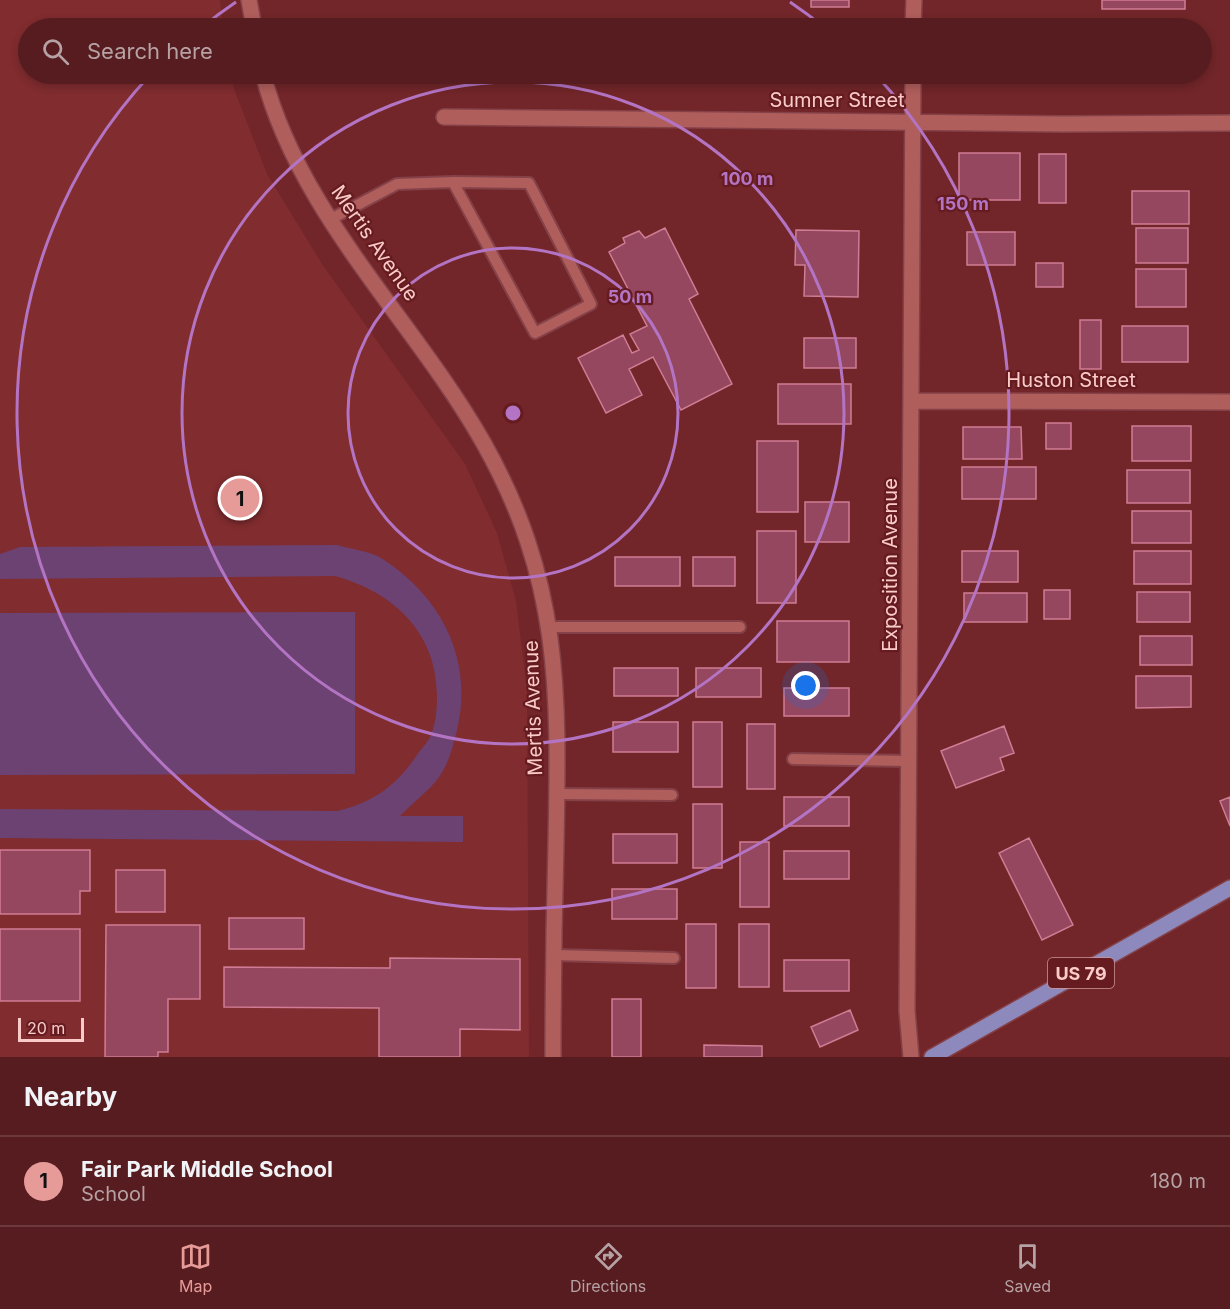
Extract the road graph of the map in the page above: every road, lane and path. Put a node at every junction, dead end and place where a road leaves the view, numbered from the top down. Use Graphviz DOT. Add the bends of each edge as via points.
graph roads {
  1 [pos="249,0"];
  2 [pos="914,0"];
  3 [pos="252,18"];
  4 [pos="914,18"];
  5 [pos="266,84"];
  6 [pos="913,84"];
  7 [pos="444,117"];
  8 [pos="913,121"];
  9 [pos="1230,123"];
  10 [pos="453,182"];
  11 [pos="331,219"];
  12 [pos="912,400"];
  13 [pos="1230,402"];
  14 [pos="550,627"];
  15 [pos="740,627"];
  16 [pos="793,759"];
  17 [pos="909,761"];
  18 [pos="557,794"];
  19 [pos="672,795"];
  20 [pos="1230,888"];
  21 [pos="554,956"];
  22 [pos="674,958"];
  23 [pos="553,1057"];
  24 [pos="911,1057"];
  25 [pos="932,1057"];
  1 -- 3 [label="street"];
  2 -- 4 [label="street"];
  5 -- 11 [label="street, Mertis Avenue" via="294,155"];
  6 -- 8 [label="street, Exposition Avenue"];
  7 -- 8 [label="street, Sumner Street"];
  8 -- 9 [label="street, Sumner Street"];
  8 -- 12 [label="street, Exposition Avenue"];
  10 -- 10 [label="lane" via="535,333 591,304 529,183"];
  10 -- 11 [label="lane" via="397,184"];
  11 -- 14 [label="street, Mertis Avenue" via="437,367 484,444 534,557"];
  12 -- 13 [label="street, Huston Street"];
  12 -- 17 [label="street, Exposition Avenue"];
  14 -- 15 [label="lane"];
  14 -- 18 [label="street, Mertis Avenue" via="557,693"];
  16 -- 17 [label="lane"];
  17 -- 24 [label="street, Exposition Avenue" via="907,1011"];
  18 -- 19 [label="lane"];
  18 -- 21 [label="street, Mertis Avenue"];
  20 -- 25 [label="main road, US 79"];
  21 -- 22 [label="lane"];
  21 -- 23 [label="street, Mertis Avenue"];
}
